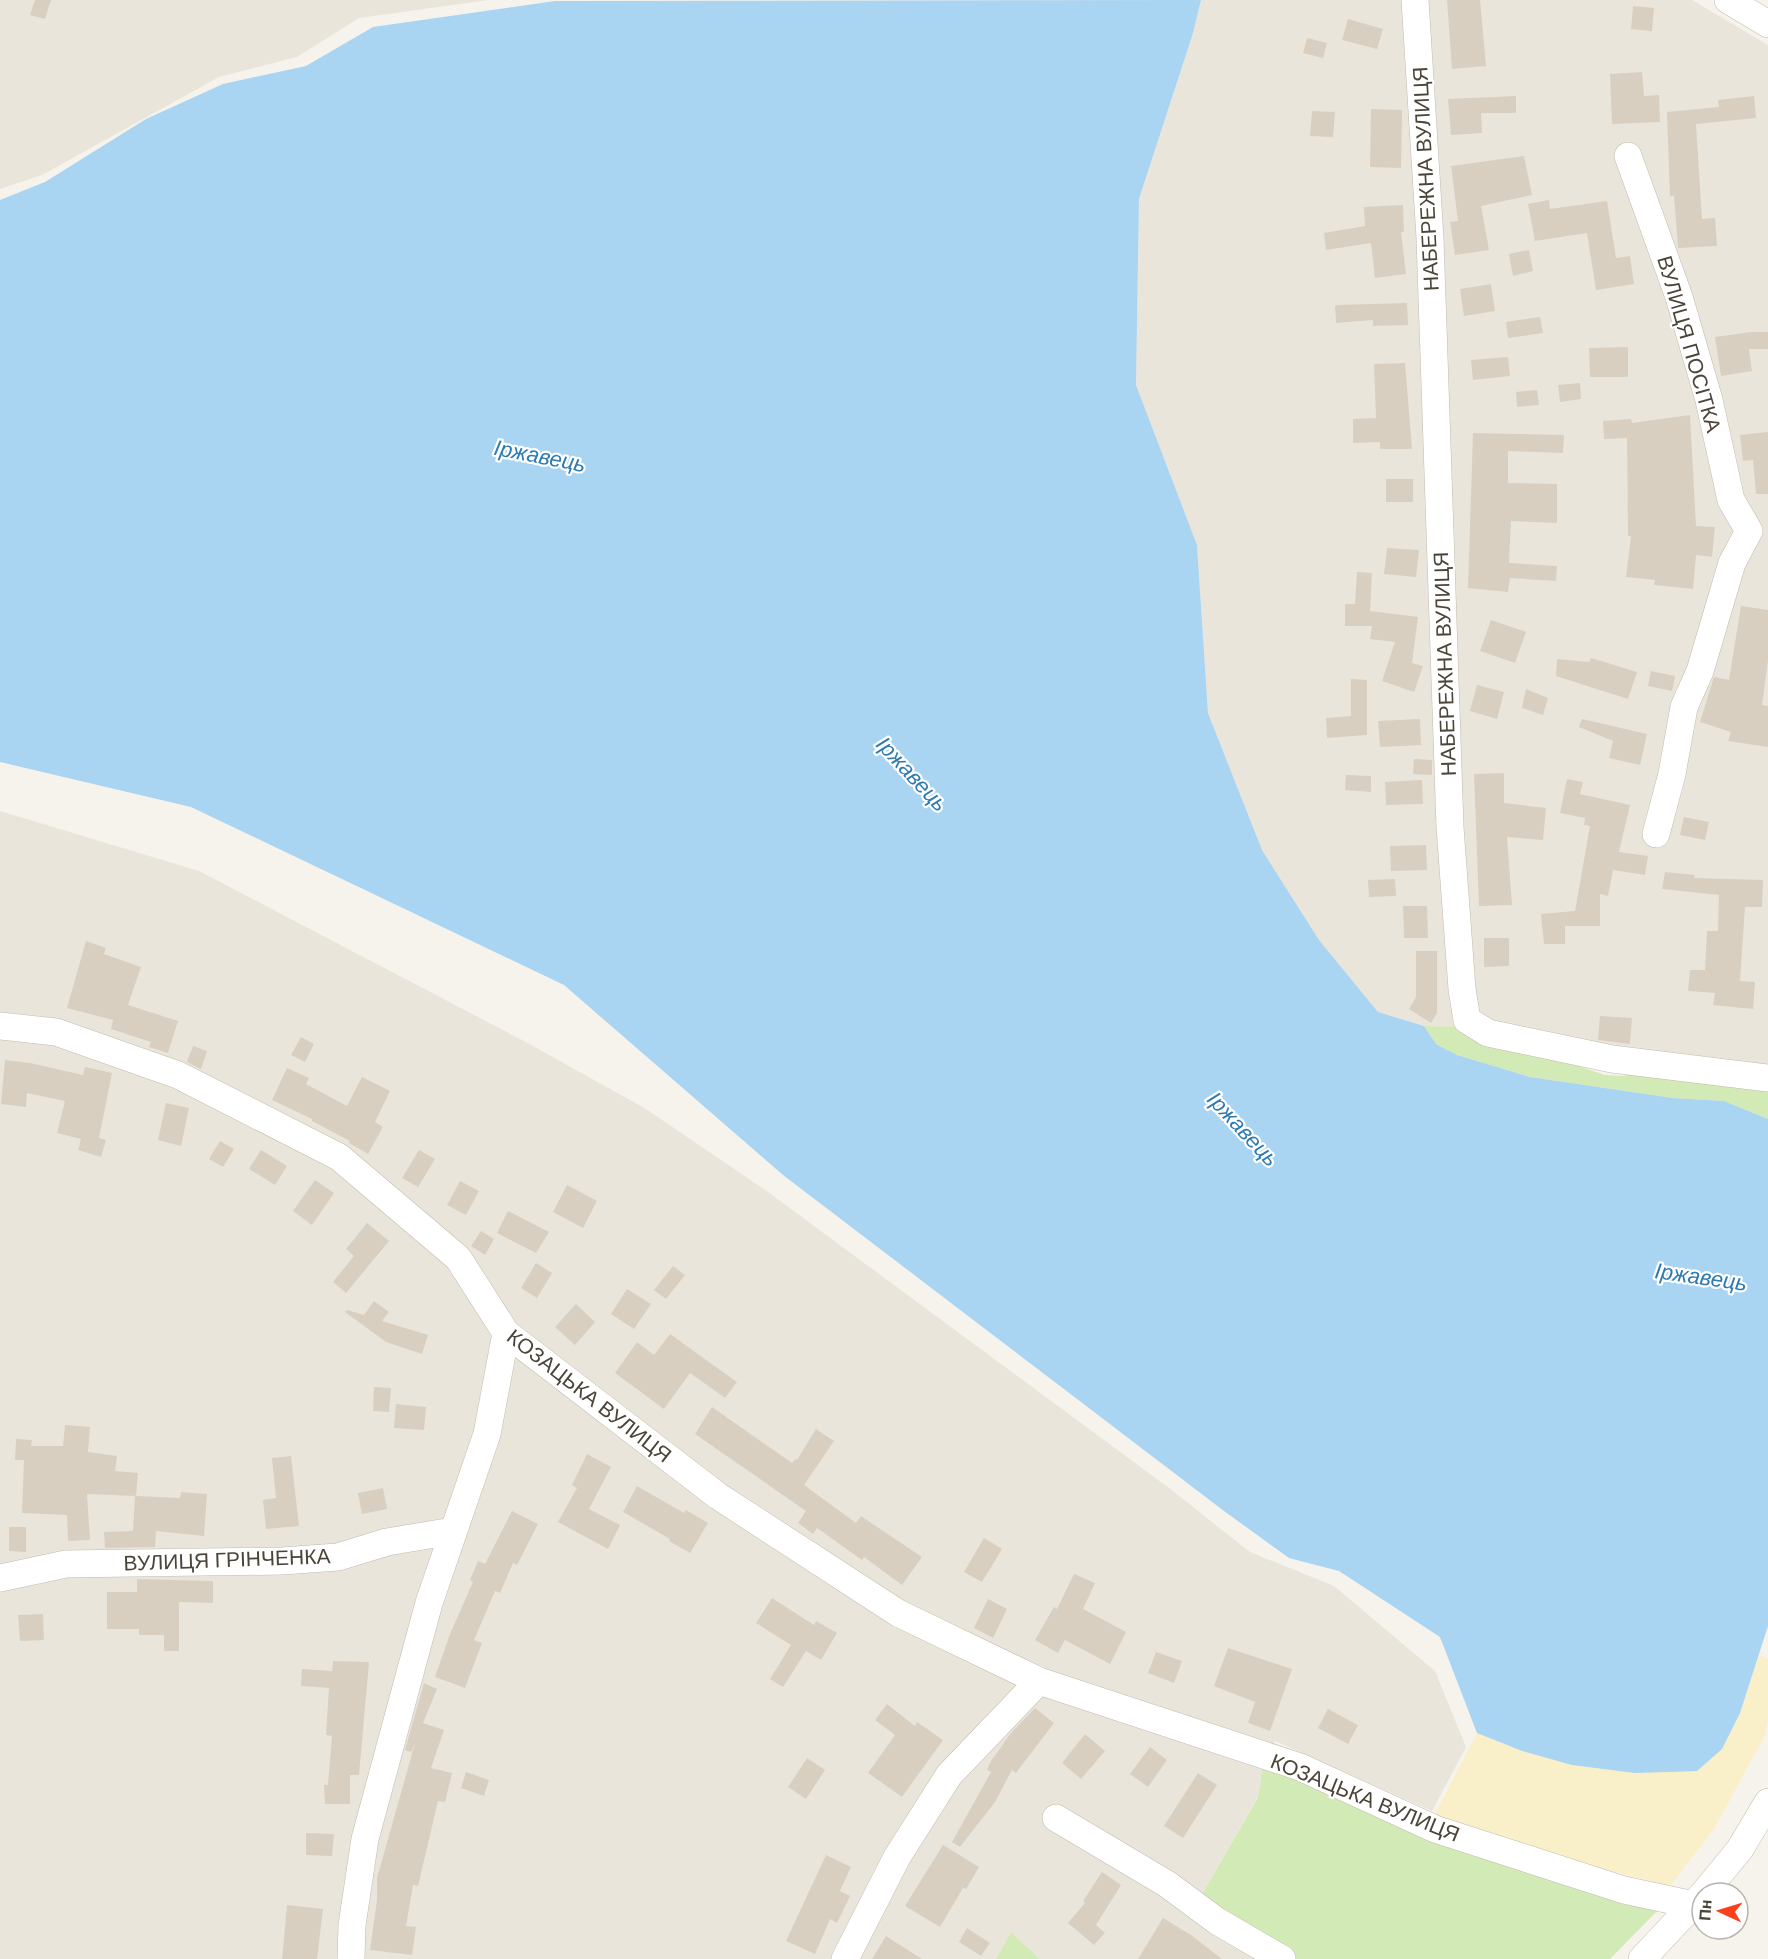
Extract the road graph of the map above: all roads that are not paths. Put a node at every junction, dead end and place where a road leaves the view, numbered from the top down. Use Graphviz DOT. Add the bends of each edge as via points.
graph roads {
  1 [pos="1416,0"];
  2 [pos="1728,0"];
  3 [pos="1768,24"];
  4 [pos="1628,156"];
  5 [pos="1759,532"];
  6 [pos="1656,834"];
  7 [pos="0,1026"];
  8 [pos="1768,1078"];
  9 [pos="506,1333"];
  10 [pos="453,1531"];
  11 [pos="0,1578"];
  12 [pos="1039,1681"];
  13 [pos="1768,1802"];
  14 [pos="1056,1818"];
  15 [pos="1714,1881"];
  16 [pos="1690,1897"];
  17 [pos="1690,1909"];
  18 [pos="351,1959"];
  19 [pos="845,1959"];
  20 [pos="1282,1959"];
  21 [pos="1642,1959"];
  1 -- 8 [label="street, НАБЕРЕЖНА ВУЛИЦЯ" via="1430,238 1450,827 1467,1020 1488,1033 1612,1059"];
  2 -- 3 [label="street"];
  4 -- 5 [label="street, ВУЛИЦЯ ПОСІТКА" via="1682,308 1709,400 1731,500"];
  5 -- 6 [label="street, ВУЛИЦЯ ПОСІТКА" via="1732,563 1700,671 1684,707"];
  7 -- 9 [label="street, КОЗАЦЬКА ВУЛИЦЯ" via="56,1032 178,1075 339,1157 458,1258"];
  9 -- 10 [label="street" via="487,1434"];
  9 -- 12 [label="street, КОЗАЦЬКА ВУЛИЦЯ" via="738,1509 898,1613"];
  10 -- 11 [label="street, ВУЛИЦЯ ГРІНЧЕНКА" via="387,1542 338,1557 282,1562 66,1564"];
  10 -- 18 [label="street" via="364,1839"];
  12 -- 16 [label="street, КОЗАЦЬКА ВУЛИЦЯ" via="1300,1767 1436,1829 1624,1890"];
  12 -- 19 [label="street" via="949,1775 897,1857"];
  13 -- 15 [label="street" via="1740,1848"];
  14 -- 20 [label="street"];
  17 -- 21 [label="street"];
}
